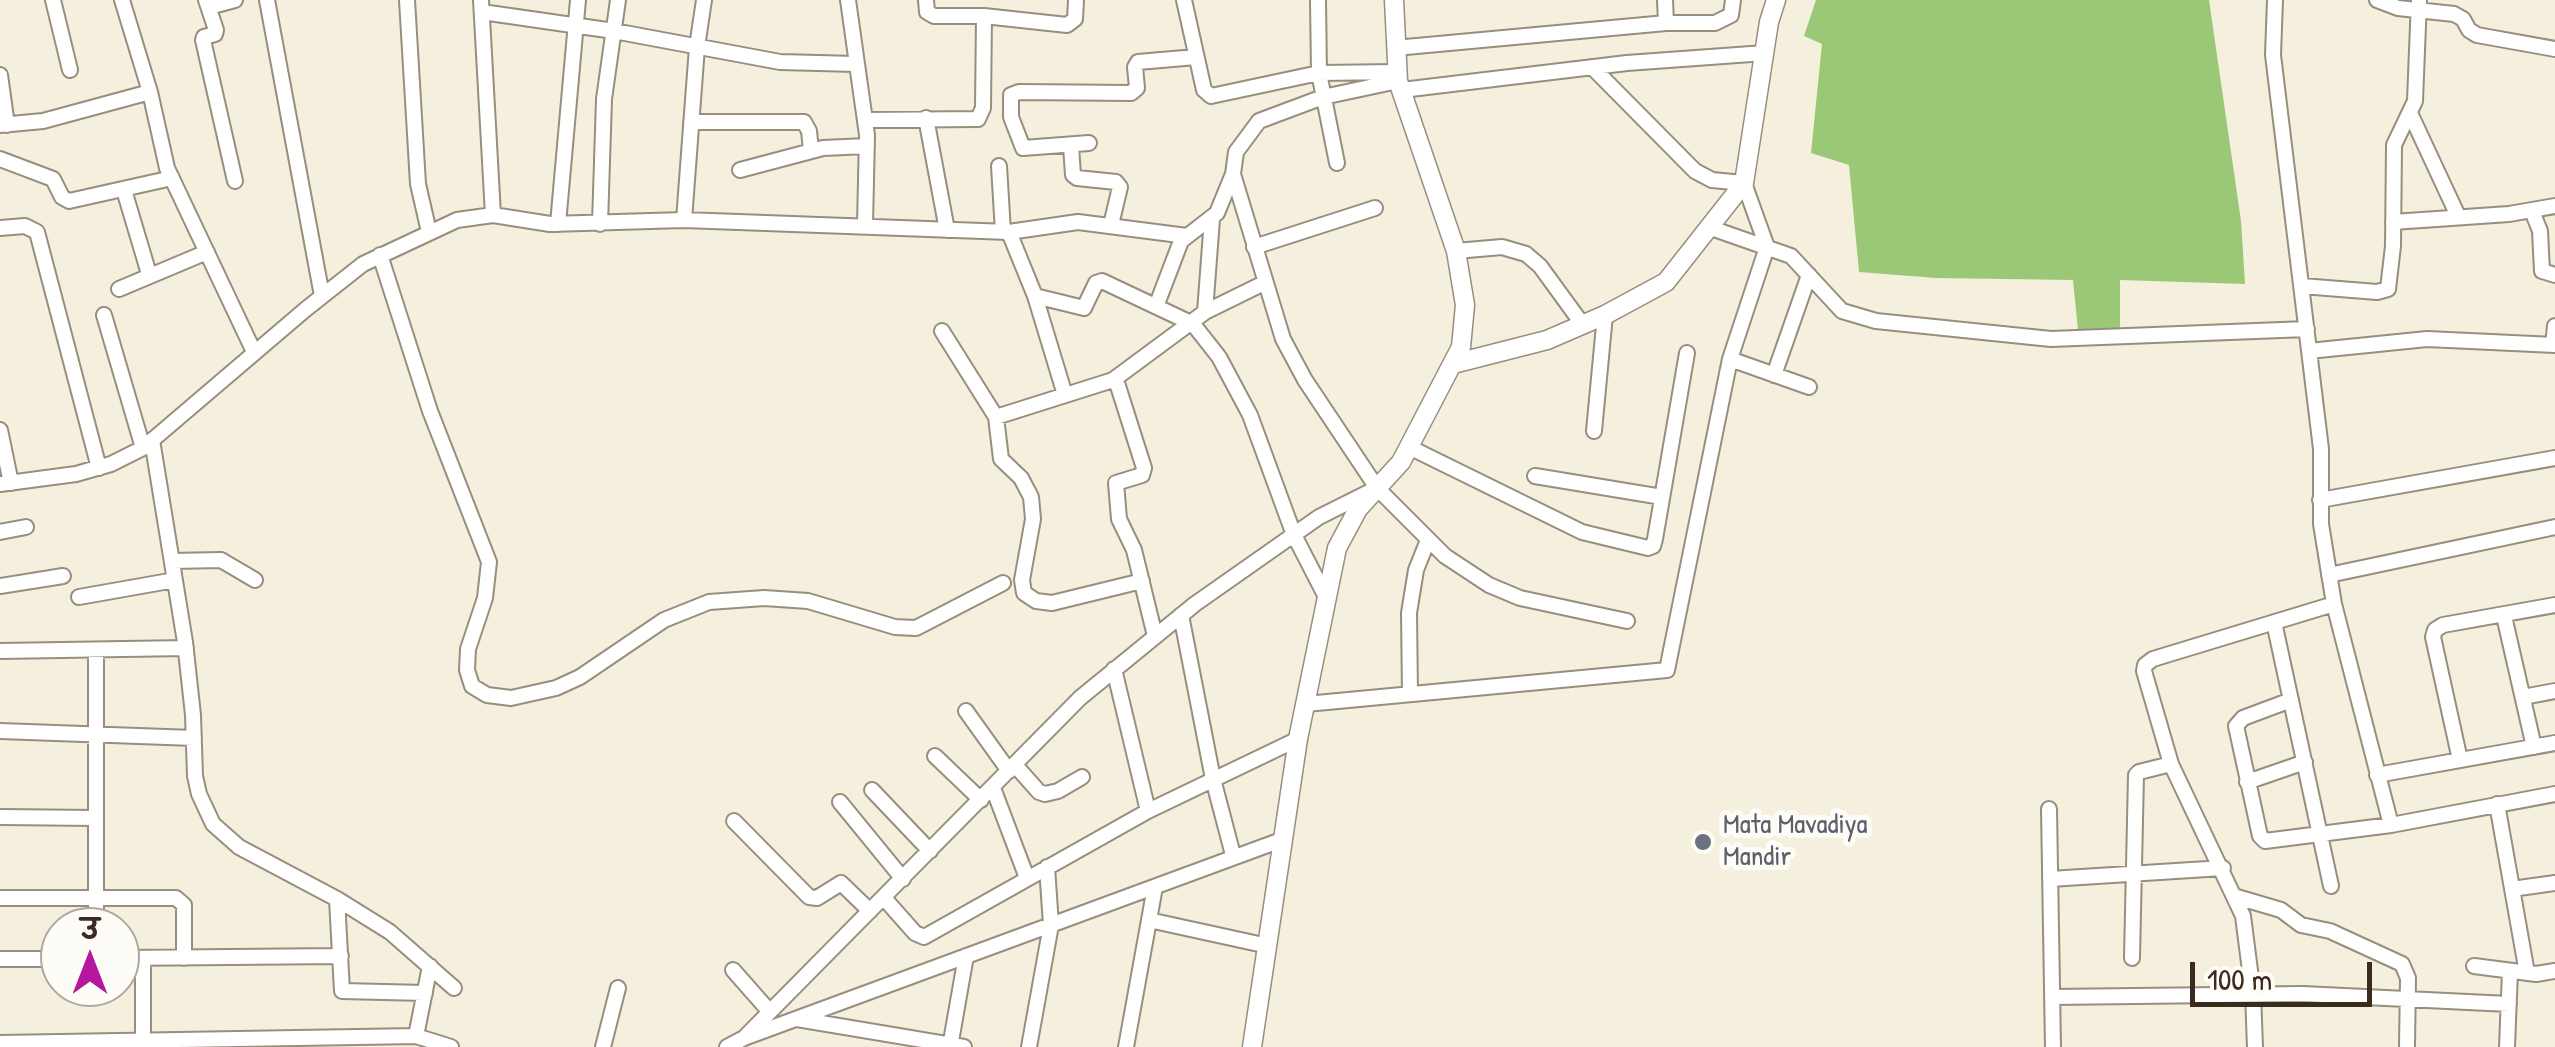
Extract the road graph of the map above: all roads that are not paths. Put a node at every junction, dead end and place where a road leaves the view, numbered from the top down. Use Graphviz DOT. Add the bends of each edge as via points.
graph roads {
  1 [pos="53,0"];
  2 [pos="122,0"];
  3 [pos="235,0"];
  4 [pos="266,0"];
  5 [pos="407,0"];
  6 [pos="578,0"];
  7 [pos="618,0"];
  8 [pos="704,0"];
  9 [pos="848,0"];
  10 [pos="926,0"];
  11 [pos="1076,0"];
  12 [pos="1184,0"];
  13 [pos="1318,0"];
  14 [pos="1394,0"];
  15 [pos="1665,0"];
  16 [pos="1733,0"];
  17 [pos="1776,0"];
  18 [pos="2276,0"];
  19 [pos="2377,0"];
  20 [pos="208,4"];
  21 [pos="481,6"];
  22 [pos="2419,6"];
  23 [pos="984,16"];
  24 [pos="1666,23"];
  25 [pos="575,28"];
  26 [pos="614,32"];
  27 [pos="697,47"];
  28 [pos="1395,48"];
  29 [pos="2555,49"];
  30 [pos="1765,53"];
  31 [pos="1196,56"];
  32 [pos="856,64"];
  33 [pos="1592,67"];
  34 [pos="70,70"];
  35 [pos="1320,73"];
  36 [pos="0,75"];
  37 [pos="1399,81"];
  38 [pos="150,92"];
  39 [pos="1323,97"];
  40 [pos="2410,113"];
  41 [pos="926,118"];
  42 [pos="865,120"];
  43 [pos="691,122"];
  44 [pos="4,125"];
  45 [pos="1089,143"];
  46 [pos="867,146"];
  47 [pos="1071,146"];
  48 [pos="811,150"];
  49 [pos="0,158"];
  50 [pos="1337,164"];
  51 [pos="999,166"];
  52 [pos="740,170"];
  53 [pos="1233,174"];
  54 [pos="172,178"];
  55 [pos="235,181"];
  56 [pos="1744,183"];
  57 [pos="124,190"];
  58 [pos="2555,206"];
  59 [pos="1374,208"];
  60 [pos="2532,211"];
  61 [pos="492,215"];
  62 [pos="2458,216"];
  63 [pos="1212,218"];
  64 [pos="684,220"];
  65 [pos="2393,222"];
  66 [pos="558,224"];
  67 [pos="600,224"];
  68 [pos="865,225"];
  69 [pos="1110,225"];
  70 [pos="0,228"];
  71 [pos="1711,228"];
  72 [pos="947,230"];
  73 [pos="429,232"];
  74 [pos="1006,232"];
  75 [pos="1187,236"];
  76 [pos="1254,247"];
  77 [pos="1766,247"];
  78 [pos="1456,250"];
  79 [pos="208,252"];
  80 [pos="380,256"];
  81 [pos="149,274"];
  82 [pos="1809,275"];
  83 [pos="2555,275"];
  84 [pos="1264,283"];
  85 [pos="2302,286"];
  86 [pos="118,289"];
  87 [pos="322,296"];
  88 [pos="1035,296"];
  89 [pos="1157,304"];
  90 [pos="1204,312"];
  91 [pos="104,315"];
  92 [pos="1605,315"];
  93 [pos="1193,324"];
  94 [pos="1583,325"];
  95 [pos="2555,326"];
  96 [pos="2307,329"];
  97 [pos="942,331"];
  98 [pos="2554,345"];
  99 [pos="2309,350"];
  100 [pos="254,352"];
  101 [pos="1687,353"];
  102 [pos="1730,360"];
  103 [pos="1453,364"];
  104 [pos="1774,375"];
  105 [pos="1113,380"];
  106 [pos="1809,388"];
  107 [pos="1064,395"];
  108 [pos="996,417"];
  109 [pos="0,430"];
  110 [pos="1594,432"];
  111 [pos="148,444"];
  112 [pos="1409,448"];
  113 [pos="2555,458"];
  114 [pos="99,468"];
  115 [pos="1535,476"];
  116 [pos="6,484"];
  117 [pos="1376,488"];
  118 [pos="1662,497"];
  119 [pos="2320,500"];
  120 [pos="26,527"];
  121 [pos="2555,527"];
  122 [pos="0,532"];
  123 [pos="1294,535"];
  124 [pos="1428,540"];
  125 [pos="172,561"];
  126 [pos="2329,575"];
  127 [pos="64,576"];
  128 [pos="175,580"];
  129 [pos="255,580"];
  130 [pos="1142,581"];
  131 [pos="1003,583"];
  132 [pos="0,586"];
  133 [pos="79,597"];
  134 [pos="1327,599"];
  135 [pos="2334,604"];
  136 [pos="2555,606"];
  137 [pos="1181,615"];
  138 [pos="2504,616"];
  139 [pos="1626,621"];
  140 [pos="2274,622"];
  141 [pos="1156,636"];
  142 [pos="186,648"];
  143 [pos="0,651"];
  144 [pos="96,651"];
  145 [pos="1114,670"];
  146 [pos="2555,691"];
  147 [pos="1410,694"];
  148 [pos="2523,697"];
  149 [pos="2291,700"];
  150 [pos="1306,704"];
  151 [pos="966,712"];
  152 [pos="0,731"];
  153 [pos="96,733"];
  154 [pos="194,738"];
  155 [pos="1298,739"];
  156 [pos="2555,743"];
  157 [pos="2534,747"];
  158 [pos="935,756"];
  159 [pos="2460,760"];
  160 [pos="2304,762"];
  161 [pos="2171,764"];
  162 [pos="1012,768"];
  163 [pos="2377,775"];
  164 [pos="1082,777"];
  165 [pos="1214,779"];
  166 [pos="2247,782"];
  167 [pos="993,788"];
  168 [pos="872,790"];
  169 [pos="2555,794"];
  170 [pos="981,800"];
  171 [pos="840,802"];
  172 [pos="2497,804"];
  173 [pos="2049,808"];
  174 [pos="1148,810"];
  175 [pos="0,817"];
  176 [pos="96,818"];
  177 [pos="734,821"];
  178 [pos="2391,824"];
  179 [pos="2320,835"];
  180 [pos="1284,839"];
  181 [pos="930,851"];
  182 [pos="1233,855"];
  183 [pos="1047,866"];
  184 [pos="2223,868"];
  185 [pos="2133,875"];
  186 [pos="903,878"];
  187 [pos="1027,878"];
  188 [pos="2050,879"];
  189 [pos="2555,883"];
  190 [pos="1155,886"];
  191 [pos="2331,886"];
  192 [pos="2512,889"];
  193 [pos="95,897"];
  194 [pos="2237,897"];
  195 [pos="0,898"];
  196 [pos="884,898"];
  197 [pos="337,899"];
  198 [pos="95,907"];
  199 [pos="870,911"];
  200 [pos="1149,920"];
  201 [pos="1052,925"];
  202 [pos="1268,946"];
  203 [pos="340,956"];
  204 [pos="966,956"];
  205 [pos="140,958"];
  206 [pos="144,958"];
  207 [pos="184,958"];
  208 [pos="2132,958"];
  209 [pos="40,959"];
  210 [pos="0,960"];
  211 [pos="430,966"];
  212 [pos="2474,966"];
  213 [pos="733,970"];
  214 [pos="2510,971"];
  215 [pos="2555,972"];
  216 [pos="2527,973"];
  217 [pos="454,988"];
  218 [pos="618,988"];
  219 [pos="425,993"];
  220 [pos="2253,994"];
  221 [pos="2052,997"];
  222 [pos="2408,998"];
  223 [pos="2509,1004"];
  224 [pos="770,1012"];
  225 [pos="796,1018"];
  226 [pos="416,1036"];
  227 [pos="744,1038"];
  228 [pos="382,1042"];
  229 [pos="0,1043"];
  230 [pos="325,1043"];
  231 [pos="143,1044"];
  232 [pos="955,1046"];
  233 [pos="451,1047"];
  234 [pos="603,1047"];
  235 [pos="727,1047"];
  236 [pos="1029,1047"];
  237 [pos="1126,1047"];
  238 [pos="1252,1047"];
  239 [pos="2053,1047"];
  240 [pos="2255,1047"];
  241 [pos="2407,1047"];
  242 [pos="2507,1047"];
  1 -- 34 [label="street"];
  2 -- 38 [label="street"];
  3 -- 20 [label="street"];
  4 -- 87 [label="street"];
  5 -- 73 [label="street" via="418,184"];
  6 -- 25 [label="street"];
  7 -- 26 [label="street"];
  8 -- 27 [label="street"];
  9 -- 32 [label="street"];
  10 -- 23 [label="street" via="929,15"];
  11 -- 23 [label="street" via="1074,20 1067,24"];
  12 -- 31 [label="street"];
  13 -- 35 [label="street"];
  14 -- 28 [label="street"];
  15 -- 24 [label="street"];
  16 -- 24 [label="street" via="1725,20"];
  17 -- 30 [label="street"];
  18 -- 85 [label="street" via="2274,55"];
  19 -- 22 [label="street"];
  20 -- 55 [label="street" via="216,30 203,40"];
  21 -- 25 [label="street"];
  21 -- 61 [label="street"];
  22 -- 29 [label="street" via="2459,16 2477,35"];
  22 -- 40 [label="street" via="2418,78"];
  23 -- 41 [label="street" via="982,114 972,121"];
  24 -- 28 [label="street"];
  25 -- 26 [label="street"];
  25 -- 66 [label="street"];
  26 -- 27 [label="street"];
  26 -- 67 [label="street" via="604,98"];
  27 -- 32 [label="street" via="780,62"];
  27 -- 43 [label="street"];
  28 -- 37 [label="street"];
  30 -- 33 [label="street"];
  30 -- 56 [label="street"];
  31 -- 35 [label="street" via="1204,90 1212,96"];
  31 -- 47 [label="street" via="1138,62 1131,93 1012,95 1010,114 1023,148"];
  32 -- 42 [label="street"];
  33 -- 37 [label="street"];
  33 -- 56 [label="street" via="1695,171"];
  35 -- 37 [label="street"];
  35 -- 39 [label="street"];
  36 -- 44 [label="street"];
  37 -- 39 [label="street"];
  37 -- 78 [label="street"];
  38 -- 44 [label="street" via="43,122"];
  38 -- 54 [label="street"];
  39 -- 50 [label="street"];
  39 -- 53 [label="street" via="1259,121 1236,152"];
  40 -- 62 [label="street"];
  40 -- 65 [label="street" via="2394,145"];
  41 -- 42 [label="street"];
  41 -- 72 [label="street"];
  42 -- 46 [label="street"];
  43 -- 48 [label="street" via="804,122"];
  43 -- 64 [label="street"];
  45 -- 47 [label="street"];
  46 -- 48 [label="street"];
  46 -- 68 [label="street"];
  47 -- 69 [label="street" via="1073,175 1120,186"];
  48 -- 52 [label="street"];
  49 -- 57 [label="street" via="53,179 69,201"];
  51 -- 74 [label="street"];
  53 -- 63 [label="street"];
  53 -- 76 [label="street"];
  54 -- 57 [label="street"];
  54 -- 79 [label="street"];
  56 -- 71 [label="street"];
  56 -- 77 [label="street"];
  57 -- 81 [label="street"];
  58 -- 60 [label="street"];
  59 -- 76 [label="street"];
  60 -- 62 [label="street"];
  60 -- 83 [label="street" via="2542,271"];
  61 -- 66 [label="street"];
  61 -- 73 [label="street"];
  62 -- 65 [label="street"];
  63 -- 75 [label="street"];
  63 -- 90 [label="street"];
  64 -- 67 [label="street"];
  64 -- 68 [label="street"];
  65 -- 85 [label="street" via="2388,289"];
  66 -- 67 [label="street"];
  68 -- 72 [label="street"];
  69 -- 74 [label="street" via="1068,222"];
  69 -- 75 [label="street"];
  70 -- 114 [label="street" via="37,232"];
  71 -- 77 [label="street"];
  71 -- 92 [label="street" via="1666,282"];
  72 -- 74 [label="street"];
  73 -- 80 [label="street"];
  74 -- 88 [label="street"];
  75 -- 89 [label="street"];
  76 -- 84 [label="street"];
  77 -- 82 [label="street" via="1791,256"];
  77 -- 102 [label="street"];
  78 -- 94 [label="street" via="1502,247 1526,254"];
  78 -- 103 [label="street" via="1465,305"];
  79 -- 81 [label="street"];
  79 -- 100 [label="street"];
  80 -- 87 [label="street"];
  80 -- 131 [label="street" via="489,562 467,670 472,686 487,696 556,688 664,620 708,602 808,601 916,628"];
  81 -- 86 [label="street"];
  82 -- 96 [label="street" via="1852,315 1996,334 2078,338"];
  82 -- 104 [label="street"];
  84 -- 90 [label="street"];
  84 -- 117 [label="street" via="1295,363"];
  85 -- 96 [label="street"];
  87 -- 100 [label="street"];
  88 -- 89 [label="street" via="1084,308 1102,281"];
  88 -- 107 [label="street"];
  89 -- 93 [label="street"];
  90 -- 93 [label="street"];
  91 -- 111 [label="street"];
  92 -- 94 [label="street"];
  92 -- 110 [label="street"];
  93 -- 105 [label="street"];
  93 -- 123 [label="street" via="1250,415"];
  94 -- 103 [label="street"];
  95 -- 98 [label="street"];
  96 -- 99 [label="street"];
  97 -- 108 [label="street"];
  98 -- 99 [label="street" via="2427,339"];
  99 -- 119 [label="street"];
  100 -- 111 [label="street"];
  101 -- 118 [label="street"];
  102 -- 104 [label="street"];
  102 -- 147 [label="street" via="1666,670"];
  103 -- 112 [label="street"];
  104 -- 106 [label="street"];
  105 -- 107 [label="street"];
  105 -- 130 [label="street" via="1144,468 1116,487"];
  107 -- 108 [label="street"];
  108 -- 130 [label="street" via="1002,459 1021,478 1032,508 1024,593 1052,603"];
  109 -- 116 [label="street"];
  111 -- 114 [label="street"];
  111 -- 125 [label="street"];
  112 -- 117 [label="street"];
  112 -- 118 [label="street" via="1582,532 1643,548 1653,546"];
  113 -- 119 [label="street"];
  114 -- 116 [label="street"];
  115 -- 118 [label="street"];
  117 -- 123 [label="street"];
  117 -- 124 [label="street"];
  117 -- 134 [label="street" via="1337,548"];
  119 -- 126 [label="street"];
  120 -- 122 [label="street"];
  121 -- 126 [label="street"];
  123 -- 134 [label="street"];
  123 -- 137 [label="street"];
  124 -- 139 [label="street" via="1489,585 1520,598"];
  124 -- 147 [label="street" via="1410,613"];
  125 -- 128 [label="street"];
  125 -- 129 [label="street" via="221,560"];
  126 -- 135 [label="street"];
  127 -- 132 [label="street"];
  128 -- 133 [label="street"];
  128 -- 142 [label="street"];
  130 -- 141 [label="street"];
  134 -- 150 [label="street"];
  135 -- 140 [label="street"];
  135 -- 163 [label="street"];
  136 -- 138 [label="street"];
  137 -- 141 [label="street"];
  137 -- 165 [label="street"];
  138 -- 148 [label="street"];
  138 -- 159 [label="street" via="2433,632"];
  140 -- 149 [label="street"];
  140 -- 161 [label="street" via="2145,665"];
  141 -- 145 [label="street"];
  142 -- 144 [label="street"];
  142 -- 154 [label="street"];
  143 -- 144 [label="street"];
  144 -- 153 [label="street"];
  145 -- 162 [label="street"];
  145 -- 174 [label="street"];
  146 -- 148 [label="street"];
  147 -- 150 [label="street"];
  148 -- 157 [label="street"];
  149 -- 160 [label="street"];
  149 -- 166 [label="street" via="2237,722"];
  150 -- 155 [label="street"];
  151 -- 162 [label="street"];
  152 -- 153 [label="street"];
  153 -- 154 [label="street"];
  153 -- 176 [label="street"];
  154 -- 197 [label="street" via="199,794 214,824 239,847"];
  155 -- 165 [label="street"];
  155 -- 180 [label="street"];
  156 -- 157 [label="street"];
  157 -- 159 [label="street"];
  158 -- 170 [label="street"];
  159 -- 163 [label="street"];
  160 -- 166 [label="street"];
  160 -- 179 [label="street"];
  161 -- 184 [label="street"];
  161 -- 185 [label="street" via="2136,775"];
  162 -- 164 [label="street" via="1045,794"];
  162 -- 167 [label="street"];
  163 -- 178 [label="street"];
  165 -- 174 [label="street"];
  165 -- 182 [label="street"];
  166 -- 179 [label="street" via="2265,841"];
  167 -- 170 [label="street"];
  167 -- 187 [label="street"];
  168 -- 181 [label="street"];
  169 -- 172 [label="street"];
  170 -- 181 [label="street"];
  171 -- 186 [label="street"];
  172 -- 178 [label="street"];
  172 -- 192 [label="street"];
  173 -- 188 [label="street"];
  174 -- 183 [label="street"];
  175 -- 176 [label="street"];
  176 -- 193 [label="street"];
  177 -- 199 [label="street" via="810,897 841,883"];
  178 -- 179 [label="street"];
  179 -- 191 [label="street"];
  180 -- 182 [label="street"];
  180 -- 202 [label="street"];
  181 -- 186 [label="street"];
  182 -- 190 [label="street"];
  183 -- 187 [label="street"];
  183 -- 201 [label="street"];
  184 -- 185 [label="street"];
  184 -- 194 [label="street"];
  185 -- 188 [label="street"];
  185 -- 208 [label="street"];
  186 -- 196 [label="street"];
  187 -- 196 [label="street" via="924,937"];
  188 -- 221 [label="street"];
  189 -- 192 [label="street"];
  190 -- 200 [label="street"];
  190 -- 201 [label="street"];
  192 -- 216 [label="street"];
  193 -- 195 [label="street"];
  193 -- 198 [label="street"];
  193 -- 207 [label="street" via="180,899"];
  194 -- 220 [label="street"];
  194 -- 222 [label="street" via="2402,964"];
  196 -- 199 [label="street"];
  197 -- 203 [label="street"];
  197 -- 211 [label="street"];
  199 -- 224 [label="street"];
  200 -- 202 [label="street"];
  200 -- 237 [label="street"];
  201 -- 204 [label="street"];
  201 -- 236 [label="street"];
  202 -- 238 [label="street"];
  203 -- 207 [label="street"];
  203 -- 219 [label="street" via="340,985 347,994"];
  204 -- 225 [label="street"];
  204 -- 232 [label="street"];
  205 -- 206 [label="street"];
  206 -- 207 [label="street"];
  206 -- 231 [label="street"];
  209 -- 210 [label="street"];
  211 -- 217 [label="street"];
  211 -- 219 [label="street"];
  212 -- 214 [label="street"];
  213 -- 224 [label="street"];
  214 -- 216 [label="street"];
  214 -- 223 [label="street"];
  215 -- 216 [label="street"];
  218 -- 234 [label="street"];
  219 -- 226 [label="street"];
  220 -- 221 [label="street"];
  220 -- 222 [label="street"];
  220 -- 240 [label="street"];
  221 -- 239 [label="street"];
  222 -- 223 [label="street"];
  222 -- 241 [label="street"];
  223 -- 242 [label="street"];
  224 -- 227 [label="street"];
  225 -- 227 [label="street"];
  225 -- 232 [label="street"];
  226 -- 228 [label="street"];
  226 -- 233 [label="street"];
  227 -- 235 [label="street"];
  228 -- 230 [label="street"];
  229 -- 231 [label="street"];
  230 -- 231 [label="street"];
}
